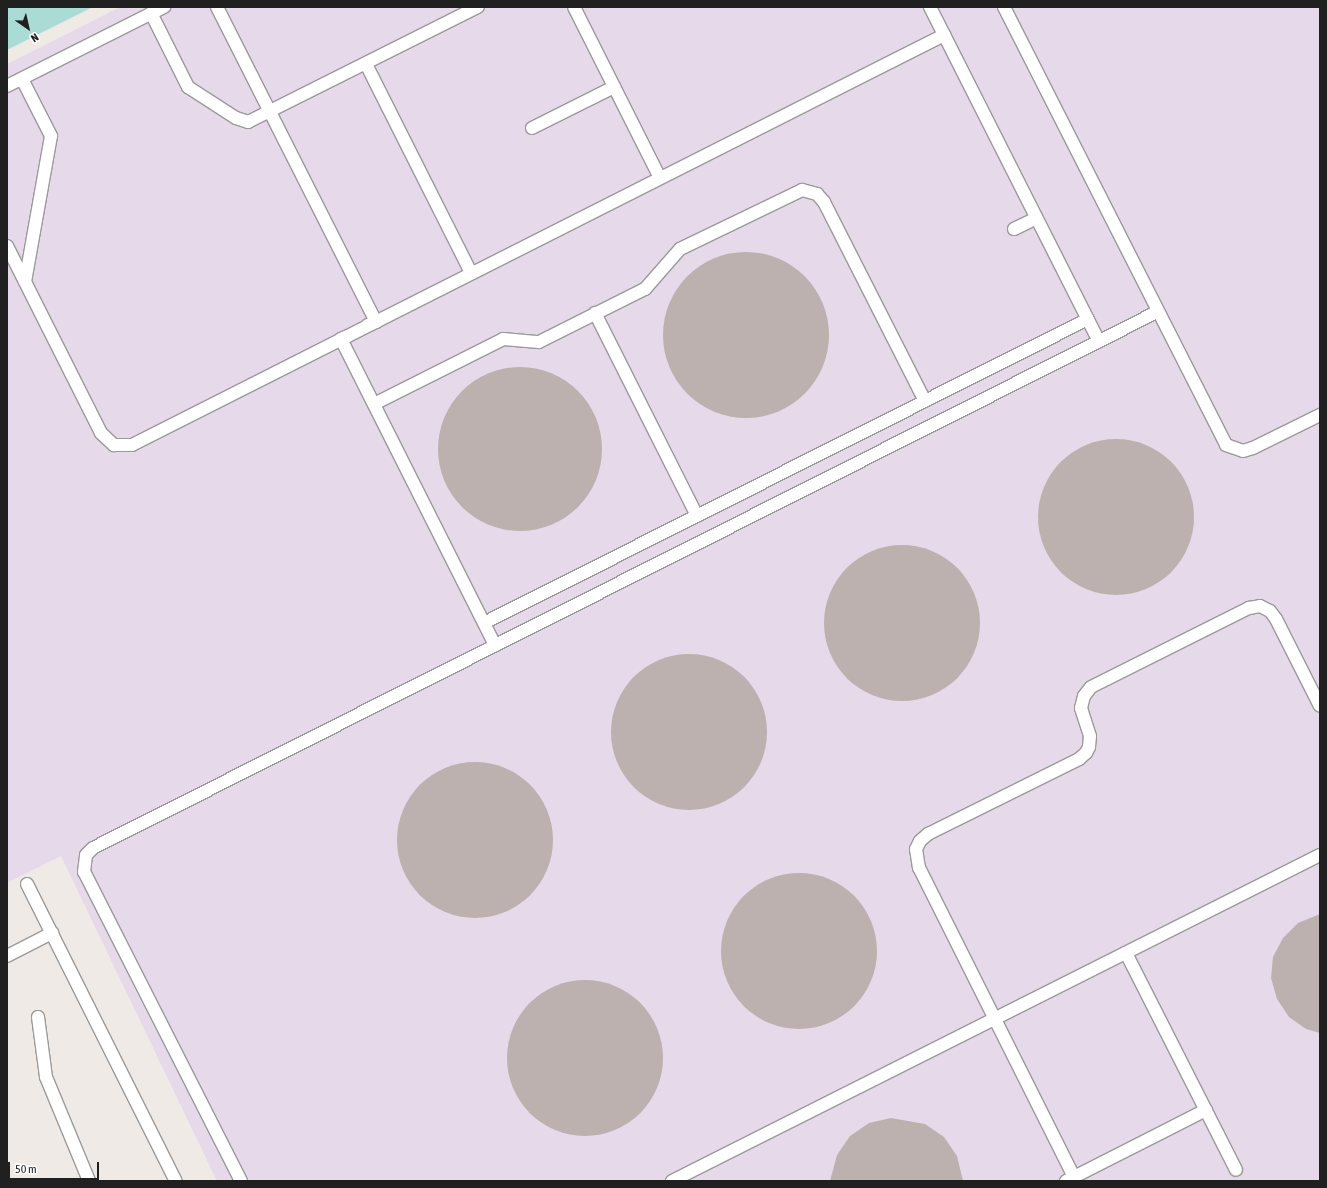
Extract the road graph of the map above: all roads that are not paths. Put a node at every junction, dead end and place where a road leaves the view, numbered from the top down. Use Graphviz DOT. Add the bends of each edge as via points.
graph roads {
  1 [pos="164,7"];
  2 [pos="217,7"];
  3 [pos="478,7"];
  4 [pos="574,7"];
  5 [pos="930,7"];
  6 [pos="1004,7"];
  7 [pos="152,13"];
  8 [pos="944,35"];
  9 [pos="366,64"];
  10 [pos="22,79"];
  11 [pos="7,86"];
  12 [pos="614,87"];
  13 [pos="270,112"];
  14 [pos="532,128"];
  15 [pos="660,178"];
  16 [pos="1037,218"];
  17 [pos="1014,229"];
  18 [pos="7,246"];
  19 [pos="471,273"];
  20 [pos="26,282"];
  21 [pos="1158,312"];
  22 [pos="595,313"];
  23 [pos="1088,320"];
  24 [pos="1099,341"];
  25 [pos="925,401"];
  26 [pos="374,404"];
  27 [pos="1320,415"];
  28 [pos="697,516"];
  29 [pos="484,623"];
  30 [pos="495,645"];
  31 [pos="1320,706"];
  32 [pos="1320,855"];
  33 [pos="27,884"];
  34 [pos="52,933"];
  35 [pos="1126,953"];
  36 [pos="7,956"];
  37 [pos="38,1017"];
  38 [pos="994,1019"];
  39 [pos="1206,1110"];
  40 [pos="1236,1170"];
  41 [pos="1070,1179"];
  42 [pos="89,1181"];
  43 [pos="176,1181"];
  44 [pos="241,1181"];
  45 [pos="672,1181"];
  1 -- 7 [label="lane"];
  2 -- 13 [label="lane"];
  3 -- 9 [label="lane"];
  4 -- 12 [label="lane"];
  5 -- 8 [label="lane"];
  6 -- 21 [label="lane"];
  7 -- 10 [label="lane"];
  7 -- 13 [label="lane" via="188,87 240,120 253,121"];
  8 -- 15 [label="lane"];
  8 -- 16 [label="lane"];
  9 -- 13 [label="lane"];
  9 -- 19 [label="lane"];
  10 -- 11 [label="lane"];
  10 -- 20 [label="lane" via="51,136"];
  12 -- 14 [label="lane"];
  12 -- 15 [label="lane"];
  13 -- 26 [label="lane" via="376,322 341,339"];
  15 -- 19 [label="lane"];
  16 -- 17 [label="lane"];
  16 -- 23 [label="lane"];
  18 -- 20 [label="lane"];
  19 -- 20 [label="lane" via="126,446 109,442 101,433"];
  21 -- 24 [label="lane"];
  21 -- 27 [label="lane" via="1221,437 1234,449 1243,451 1253,448"];
  22 -- 25 [label="lane" via="645,289 680,249 796,191 807,190 817,194 824,202"];
  22 -- 26 [label="lane" via="539,342 503,339"];
  22 -- 28 [label="lane"];
  23 -- 24 [label="lane"];
  23 -- 25 [label="lane"];
  24 -- 30 [label="lane"];
  25 -- 28 [label="lane"];
  26 -- 29 [label="lane"];
  28 -- 29 [label="lane"];
  29 -- 30 [label="lane"];
  30 -- 44 [label="lane" via="93,848 86,855 84,872"];
  31 -- 38 [label="lane" via="1276,619 1270,611 1260,606 1249,608 1091,688 1084,696 1082,708 1090,736 1086,753 1079,759 928,834 920,841 916,850 919,868"];
  32 -- 35 [label="lane"];
  33 -- 34 [label="lane"];
  34 -- 36 [label="lane"];
  34 -- 43 [label="lane"];
  35 -- 38 [label="lane"];
  35 -- 39 [label="lane"];
  37 -- 42 [label="lane" via="46,1077"];
  38 -- 41 [label="lane"];
  38 -- 45 [label="lane"];
  39 -- 40 [label="lane"];
  39 -- 41 [label="lane"];
}
